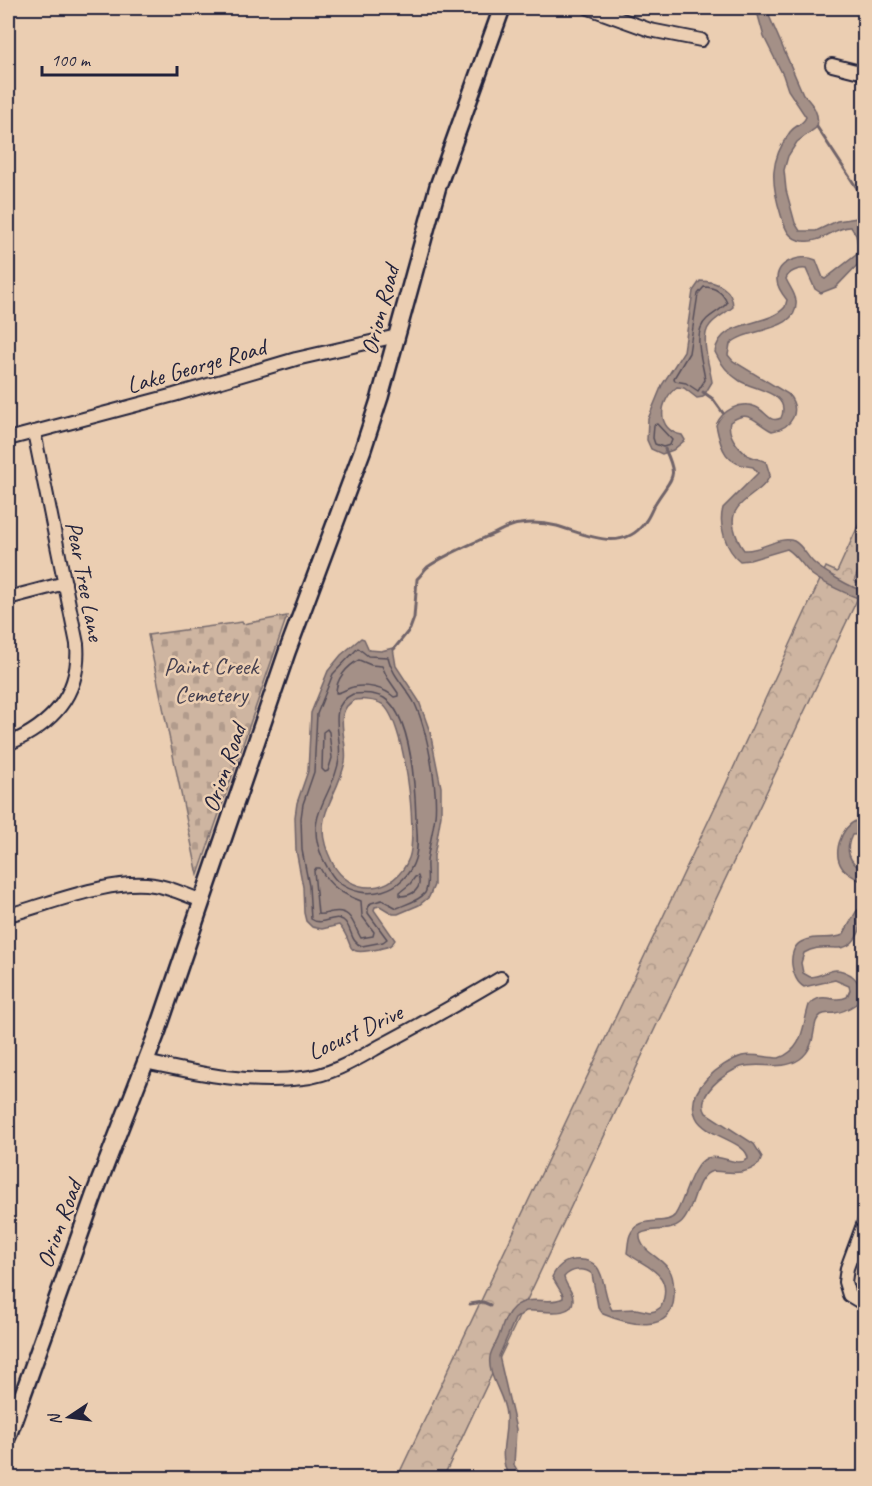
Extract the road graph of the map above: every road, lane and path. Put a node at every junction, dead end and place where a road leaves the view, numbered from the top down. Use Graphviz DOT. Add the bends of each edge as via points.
graph roads {
  1 [pos="502,8"];
  2 [pos="589,8"];
  3 [pos="701,40"];
  4 [pos="832,64"];
  5 [pos="864,73"];
  6 [pos="397,336"];
  7 [pos="34,432"];
  8 [pos="8,439"];
  9 [pos="64,584"];
  10 [pos="8,598"];
  11 [pos="8,744"];
  12 [pos="203,901"];
  13 [pos="8,915"];
  14 [pos="501,978"];
  15 [pos="145,1062"];
  16 [pos="864,1222"];
  17 [pos="864,1304"];
  18 [pos="8,1436"];
  1 -- 6 [label="main road, Orion Road" via="438,186"];
  2 -- 3 [label="street" via="651,30"];
  4 -- 5 [label="street"];
  6 -- 7 [label="street, Lake George Road" via="296,359"];
  6 -- 12 [label="main road, Orion Road" via="355,470 291,642"];
  7 -- 8 [label="street, Lake George Road"];
  7 -- 9 [label="street, Pear Tree Lane"];
  9 -- 10 [label="street"];
  9 -- 11 [label="street, Pear Tree Lane" via="77,644 74,680 59,708 40,726"];
  12 -- 13 [label="street" via="155,885 132,884"];
  12 -- 15 [label="main road, Orion Road"];
  14 -- 15 [label="street, Locust Drive" via="327,1073 265,1081 211,1076"];
  15 -- 18 [label="main road, Orion Road"];
  16 -- 17 [label="street" via="845,1282 849,1295"];
}
